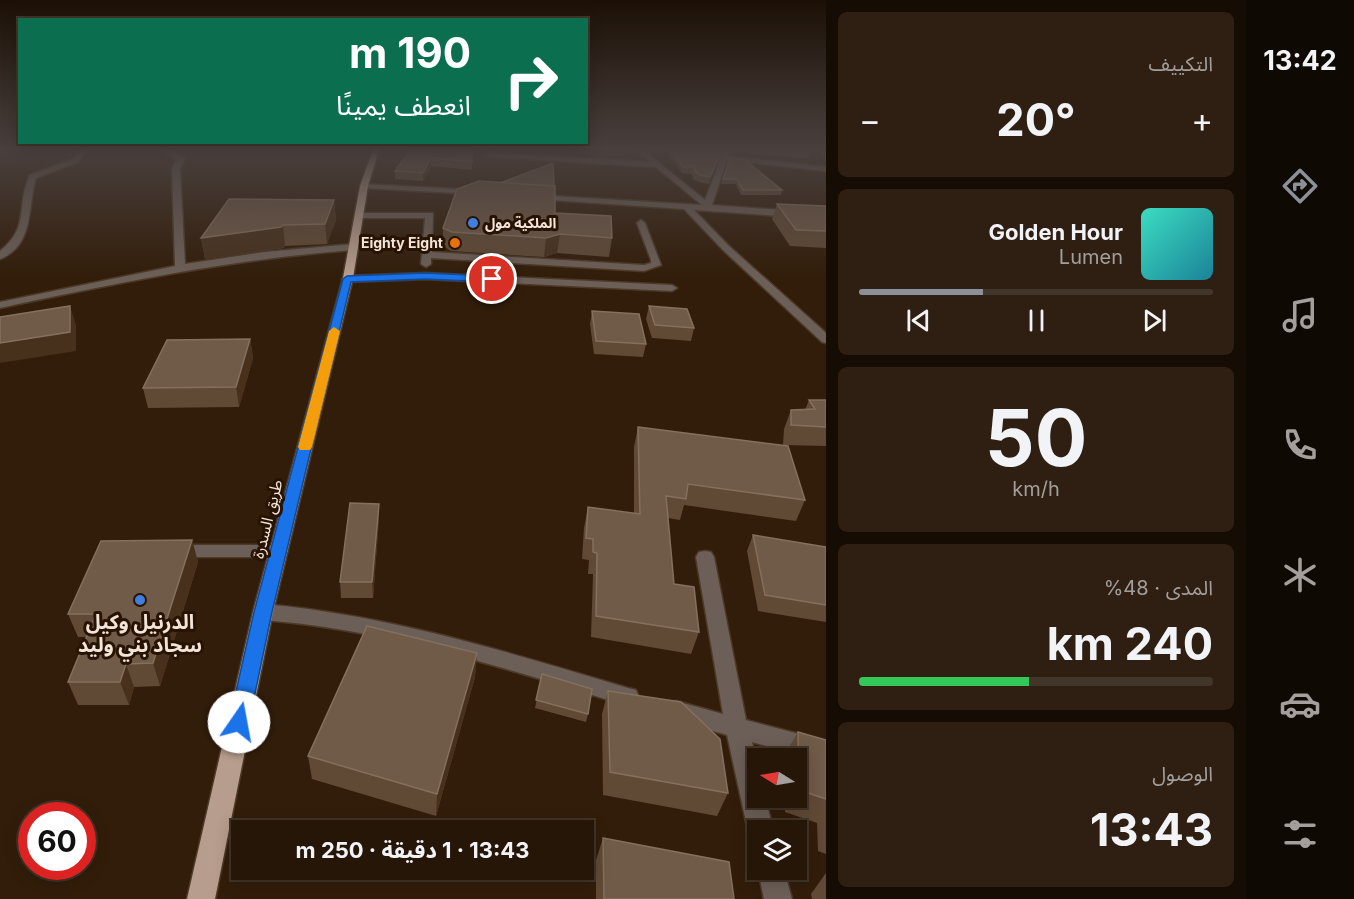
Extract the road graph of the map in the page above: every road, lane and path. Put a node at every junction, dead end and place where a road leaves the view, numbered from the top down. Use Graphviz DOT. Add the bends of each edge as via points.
graph roads {
  1 [pos="29,192"];
  2 [pos="177,192"];
  3 [pos="363,192"];
  4 [pos="471,192"];
  5 [pos="691,192"];
  6 [pos="715,192"];
  7 [pos="490,193"];
  8 [pos="525,196"];
  9 [pos="710,207"];
  10 [pos="687,208"];
  11 [pos="359,216"];
  12 [pos="826,216"];
  13 [pos="641,223"];
  14 [pos="353,247"];
  15 [pos="427,255"];
  16 [pos="0,256"];
  17 [pos="180,269"];
  18 [pos="425,276"];
  19 [pos="347,279"];
  20 [pos="672,288"];
  21 [pos="0,305"];
  22 [pos="826,339"];
  23 [pos="152,551"];
  24 [pos="279,551"];
  25 [pos="705,557"];
  26 [pos="263,612"];
  27 [pos="737,729"];
  28 [pos="826,752"];
  29 [pos="758,820"];
  30 [pos="773,880"];
  31 [pos="201,899"];
  32 [pos="778,899"];
  1 -- 16 [label="street" via="24,233"];
  2 -- 17 [label="street"];
  3 -- 11 [label="main road, طريق السدرة"];
  4 -- 7 [label="street"];
  5 -- 9 [label="street"];
  6 -- 9 [label="street"];
  8 -- 10 [label="street"];
  9 -- 10 [label="street"];
  9 -- 12 [label="street"];
  10 -- 22 [label="street"];
  11 -- 14 [label="main road, طريق السدرة"];
  11 -- 15 [label="street" via="430,215"];
  13 -- 15 [label="street" via="656,266"];
  14 -- 17 [label="street"];
  14 -- 19 [label="main road, طريق السدرة"];
  15 -- 18 [label="street"];
  17 -- 21 [label="street"];
  18 -- 19 [label="street"];
  18 -- 20 [label="street"];
  19 -- 24 [label="main road, طريق السدرة"];
  23 -- 24 [label="street"];
  24 -- 26 [label="main road, طريق السدرة"];
  25 -- 27 [label="street"];
  26 -- 27 [label="street" via="311,616 451,644"];
  26 -- 31 [label="main road, طريق السدرة"];
  27 -- 28 [label="street"];
  27 -- 29 [label="street"];
  30 -- 32 [label="street"];
}
